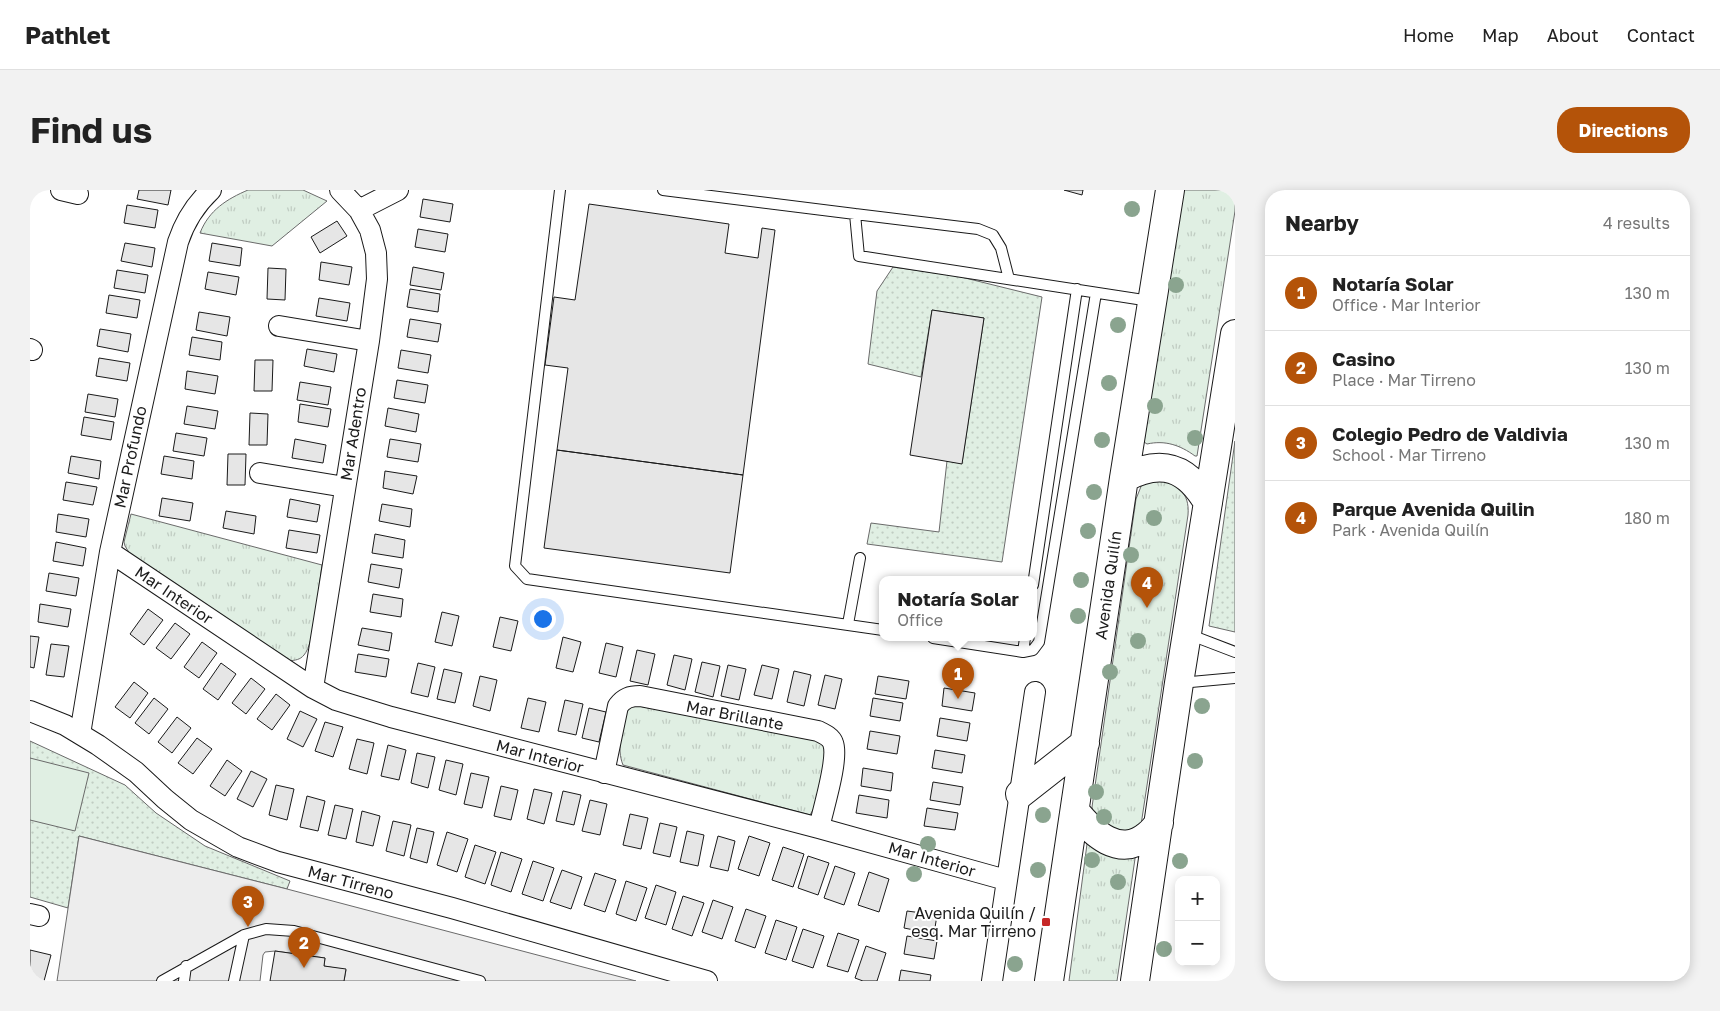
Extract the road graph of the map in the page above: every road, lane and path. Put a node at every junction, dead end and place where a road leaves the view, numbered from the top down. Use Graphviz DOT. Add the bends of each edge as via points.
graph roads {
  1 [pos="210,190"];
  2 [pos="340,190"];
  3 [pos="398,190"];
  4 [pos="560,190"];
  5 [pos="662,190"];
  6 [pos="1170,190"];
  7 [pos="359,210"];
  8 [pos="855,214"];
  9 [pos="1009,279"];
  10 [pos="1077,290"];
  11 [pos="1096,293"];
  12 [pos="1152,302"];
  13 [pos="279,326"];
  14 [pos="1235,334"];
  15 [pos="368,341"];
  16 [pos="1228,423"];
  17 [pos="260,473"];
  18 [pos="1124,478"];
  19 [pos="345,488"];
  20 [pos="1208,504"];
  21 [pos="110,552"];
  22 [pos="860,558"];
  23 [pos="1034,576"];
  24 [pos="848,624"];
  25 [pos="879,629"];
  26 [pos="1187,634"];
  27 [pos="952,641"];
  28 [pos="1025,641"];
  29 [pos="1023,652"];
  30 [pos="1235,652"];
  31 [pos="1235,678"];
  32 [pos="1180,683"];
  33 [pos="313,688"];
  34 [pos="1034,692"];
  35 [pos="30,711"];
  36 [pos="80,734"];
  37 [pos="1085,743"];
  38 [pos="604,773"];
  39 [pos="1020,796"];
  40 [pos="1075,811"];
  41 [pos="1159,823"];
  42 [pos="819,828"];
  43 [pos="1006,880"];
  44 [pos="244,935"];
  45 [pos="186,966"];
  46 [pos="162,981"];
  47 [pos="184,981"];
  48 [pos="234,981"];
  49 [pos="480,981"];
  50 [pos="707,981"];
  51 [pos="992,981"];
  52 [pos="1049,981"];
  53 [pos="1135,981"];
  1 -- 21 [label="street, Mar Profundo" via="189,216 178,242"];
  2 -- 7 [label="street, Mar Adentro"];
  3 -- 7 [label="street"];
  4 -- 24 [label="lane" via="515,566 526,579"];
  5 -- 8 [label="lane"];
  6 -- 12 [label="main road, Avenida Quilín"];
  7 -- 15 [label="street, Mar Adentro" via="370,230 376,254 376,295"];
  8 -- 9 [label="lane" via="978,229 993,236 1001,248"];
  8 -- 9 [label="lane" via="859,256"];
  9 -- 10 [label="lane"];
  10 -- 11 [label="lane"];
  10 -- 23 [label="lane"];
  11 -- 12 [label="lane"];
  11 -- 29 [label="lane" via="1039,642 1033,650"];
  12 -- 18 [label="main road, Avenida Quilín"];
  13 -- 15 [label="street"];
  14 -- 16 [label="main road"];
  15 -- 19 [label="street, Mar Adentro"];
  16 -- 20 [label="main road"];
  17 -- 19 [label="street"];
  18 -- 20 [label="main road" via="1140,470 1166,468 1190,479"];
  18 -- 37 [label="main road, Avenida Quilín"];
  19 -- 33 [label="street, Mar Adentro"];
  20 -- 26 [label="main road"];
  21 -- 33 [label="street, Mar Interior"];
  21 -- 36 [label="street, Mar Profundo"];
  22 -- 24 [label="lane"];
  24 -- 25 [label="lane"];
  26 -- 30 [label="lane"];
  26 -- 32 [label="main road"];
  27 -- 29 [label="lane"];
  28 -- 29 [label="lane"];
  31 -- 32 [label="lane"];
  32 -- 41 [label="main road"];
  33 -- 38 [label="street, Mar Interior" via="336,700 374,712"];
  34 -- 39 [label="street"];
  35 -- 36 [label="street, Mar Tirreno"];
  36 -- 50 [label="street, Mar Tirreno" via="136,772 191,820 238,848 278,862"];
  37 -- 39 [label="main road"];
  37 -- 40 [label="main road, Avenida Quilín"];
  38 -- 42 [label="street, Mar Interior"];
  38 -- 42 [label="street, Mar Brillante" via="618,706 622,700 634,696 818,731 830,738 835,758"];
  39 -- 43 [label="street"];
  40 -- 41 [label="main road" via="1090,829 1119,844 1136,842 1148,836"];
  40 -- 52 [label="main road, Avenida Quilín"];
  41 -- 53 [label="main road"];
  42 -- 43 [label="street, Mar Interior"];
  43 -- 51 [label="street"];
  44 -- 45 [label="lane"];
  44 -- 48 [label="lane"];
  44 -- 49 [label="lane" via="266,929 294,931"];
  45 -- 46 [label="lane"];
  45 -- 47 [label="lane"];
}
